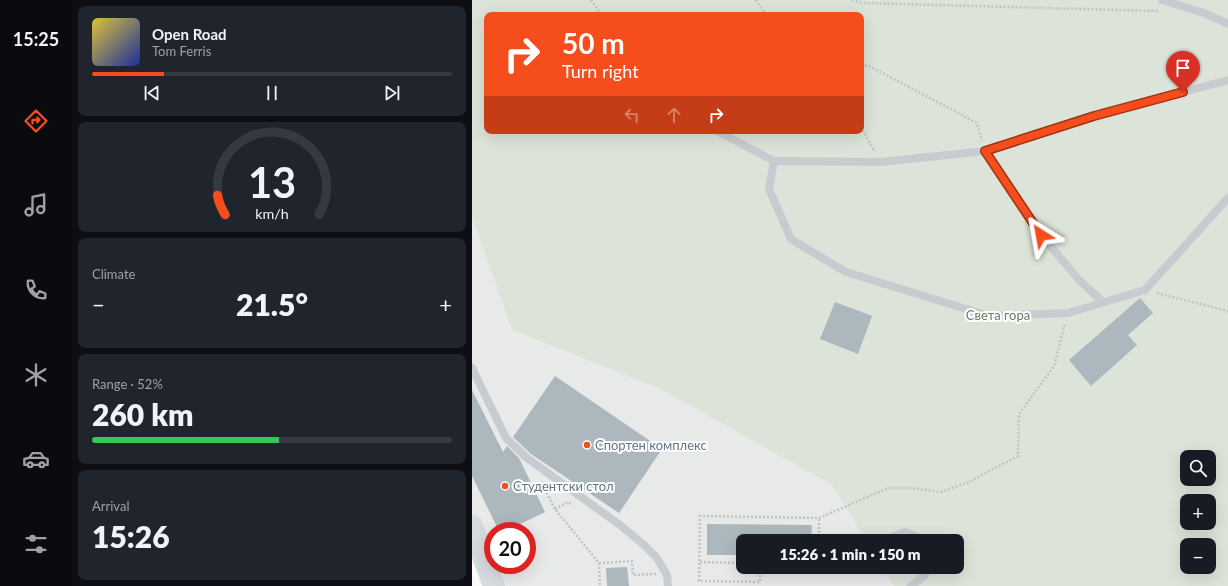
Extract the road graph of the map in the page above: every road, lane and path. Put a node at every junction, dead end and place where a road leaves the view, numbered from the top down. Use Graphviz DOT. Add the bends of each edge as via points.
graph roads {
  1 [pos="591,0"];
  2 [pos="756,0"];
  3 [pos="852,0"];
  4 [pos="1162,0"];
  5 [pos="600,12"];
  6 [pos="764,12"];
  7 [pos="1165,12"];
  8 [pos="1228,24"];
  9 [pos="864,65"];
  10 [pos="1228,80"];
  11 [pos="864,132"];
  12 [pos="723,134"];
  13 [pos="985,151"];
  14 [pos="774,161"];
  15 [pos="881,162"];
  16 [pos="1228,198"];
  17 [pos="1145,290"];
  18 [pos="1103,302"];
  19 [pos="1228,311"];
  20 [pos="1068,313"];
  21 [pos="472,368"];
  22 [pos="539,480"];
  23 [pos="819,518"];
  24 [pos="472,526"];
  25 [pos="819,534"];
  26 [pos="900,534"];
  27 [pos="910,534"];
  28 [pos="657,558"];
  29 [pos="699,562"];
  30 [pos="599,563"];
  31 [pos="736,563"];
  32 [pos="760,574"];
  33 [pos="925,574"];
  34 [pos="748,582"];
  35 [pos="494,586"];
  36 [pos="600,586"];
  37 [pos="668,586"];
  38 [pos="748,586"];
  39 [pos="912,586"];
  1 -- 5 [label="path"];
  2 -- 6 [label="path"];
  3 -- 7 [label="path" via="862,3"];
  4 -- 8 [label="lane" via="1204,13"];
  9 -- 13 [label="path" via="977,123"];
  10 -- 13 [label="lane" via="1094,116"];
  11 -- 15 [label="path"];
  12 -- 14 [label="lane"];
  13 -- 15 [label="lane"];
  13 -- 18 [label="lane" via="1041,235 1080,281"];
  14 -- 15 [label="lane"];
  14 -- 20 [label="lane" via="769,189 791,239 846,272 989,316"];
  16 -- 17 [label="lane"];
  17 -- 18 [label="lane"];
  17 -- 19 [label="path"];
  18 -- 20 [label="lane"];
  20 -- 23 [label="path" via="1054,366 1019,414 1018,456 968,482 941,492 888,488"];
  21 -- 28 [label="lane" via="506,438 527,458 620,525"];
  22 -- 30 [label="path" via="555,509"];
  23 -- 25 [label="path"];
  23 -- 29 [label="path" via="700,516"];
  24 -- 35 [label="street"];
  26 -- 27 [label="lane"];
  28 -- 30 [label="path" via="658,574 633,575 632,561"];
  28 -- 37 [label="lane" via="667,575"];
  29 -- 31 [label="path"];
  29 -- 34 [label="path" via="699,581"];
  30 -- 36 [label="path"];
  32 -- 34 [label="path" via="760,582"];
  33 -- 39 [label="lane"];
  34 -- 38 [label="path"];
}
